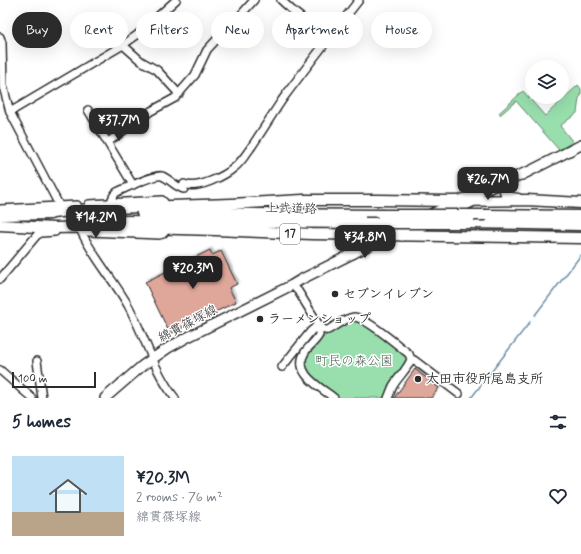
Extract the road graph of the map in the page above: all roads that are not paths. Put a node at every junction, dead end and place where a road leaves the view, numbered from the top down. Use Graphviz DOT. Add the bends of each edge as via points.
graph roads {
  1 [pos="176,0"];
  2 [pos="254,0"];
  3 [pos="281,0"];
  4 [pos="359,0"];
  5 [pos="294,12"];
  6 [pos="349,12"];
  7 [pos="0,37"];
  8 [pos="128,41"];
  9 [pos="118,48"];
  10 [pos="126,48"];
  11 [pos="321,48"];
  12 [pos="2,86"];
  13 [pos="179,94"];
  14 [pos="88,110"];
  15 [pos="10,112"];
  16 [pos="108,142"];
  17 [pos="581,145"];
  18 [pos="527,172"];
  19 [pos="508,183"];
  20 [pos="133,185"];
  21 [pos="378,200"];
  22 [pos="527,200"];
  23 [pos="581,200"];
  24 [pos="459,201"];
  25 [pos="474,201"];
  26 [pos="577,202"];
  27 [pos="112,203"];
  28 [pos="165,206"];
  29 [pos="59,207"];
  30 [pos="440,210"];
  31 [pos="4,212"];
  32 [pos="44,214"];
  33 [pos="581,216"];
  34 [pos="431,218"];
  35 [pos="0,225"];
  36 [pos="581,225"];
  37 [pos="422,227"];
  38 [pos="167,229"];
  39 [pos="81,231"];
  40 [pos="312,234"];
  41 [pos="389,235"];
  42 [pos="403,236"];
  43 [pos="468,236"];
  44 [pos="581,238"];
  45 [pos="354,253"];
  46 [pos="0,279"];
  47 [pos="292,285"];
  48 [pos="316,327"];
  49 [pos="152,358"];
  50 [pos="411,359"];
  51 [pos="37,361"];
  52 [pos="282,367"];
  53 [pos="0,370"];
  54 [pos="459,394"];
  55 [pos="32,398"];
  56 [pos="42,398"];
  57 [pos="105,398"];
  58 [pos="175,398"];
  59 [pos="334,398"];
  60 [pos="388,398"];
  1 -- 8 [label="street"];
  2 -- 13 [label="street" via="207,50 195,75"];
  3 -- 5 [label="street"];
  4 -- 6 [label="street"];
  7 -- 12 [label="street"];
  9 -- 15 [label="street"];
  10 -- 13 [label="street" via="141,61 157,70"];
  11 -- 20 [label="street" via="234,168 197,185 184,184 184,189 160,176"];
  12 -- 15 [label="street"];
  13 -- 16 [label="street"];
  14 -- 16 [label="street"];
  15 -- 29 [label="street"];
  16 -- 20 [label="street"];
  17 -- 18 [label="main road, 綿貫篠塚線"];
  18 -- 19 [label="main road, 綿貫篠塚線"];
  18 -- 24 [label="main road, 綿貫篠塚線"];
  19 -- 22 [label="highway" via="504,188 508,196"];
  19 -- 25 [label="main road, 綿貫篠塚線"];
  20 -- 27 [label="street" via="114,194"];
  21 -- 24 [label="highway, 17"];
  21 -- 28 [label="highway, 17" via="303,200"];
  21 -- 34 [label="highway" via="420,205"];
  22 -- 25 [label="highway, 17"];
  22 -- 26 [label="highway, 17"];
  23 -- 26 [label="street"];
  24 -- 25 [label="highway, 17"];
  24 -- 30 [label="main road, 綿貫篠塚線"];
  25 -- 34 [label="main road, 綿貫篠塚線"];
  27 -- 28 [label="street" via="162,200"];
  27 -- 29 [label="street"];
  28 -- 32 [label="highway, 17"];
  29 -- 31 [label="street"];
  30 -- 34 [label="highway"];
  31 -- 32 [label="highway, 上武道路 / 17"];
  32 -- 33 [label="highway, 上武道路 / 17, bridge" via="113,212"];
  34 -- 37 [label="highway"];
  34 -- 41 [label="main road, 綿貫篠塚線"];
  34 -- 43 [label="highway" via="439,232"];
  35 -- 36 [label="highway, 上武道路 / 17, bridge" via="114,221"];
  35 -- 38 [label="highway, 17"];
  37 -- 42 [label="main road, 綿貫篠塚線"];
  38 -- 39 [label="street" via="159,235"];
  38 -- 40 [label="highway, 17"];
  39 -- 46 [label="street" via="37,235"];
  39 -- 49 [label="street" via="95,256 121,292"];
  40 -- 41 [label="highway, 17"];
  40 -- 45 [label="highway" via="352,240 356,245"];
  41 -- 42 [label="highway, 17"];
  41 -- 45 [label="main road, 綿貫篠塚線"];
  42 -- 43 [label="highway, 17"];
  42 -- 47 [label="main road, 綿貫篠塚線" via="304,282"];
  43 -- 44 [label="highway, 17"];
  45 -- 47 [label="main road, 綿貫篠塚線"];
  47 -- 48 [label="street"];
  47 -- 49 [label="main road, 綿貫篠塚線" via="186,338"];
  47 -- 50 [label="street" via="325,331 353,317 357,318 365,321 409,354"];
  48 -- 52 [label="street"];
  48 -- 59 [label="street" via="319,335 304,353 301,364 305,375"];
  49 -- 57 [label="main road, 綿貫篠塚線"];
  49 -- 58 [label="street"];
  50 -- 54 [label="street"];
  50 -- 60 [label="street" via="392,387"];
  51 -- 56 [label="street"];
  53 -- 55 [label="street"];
}
